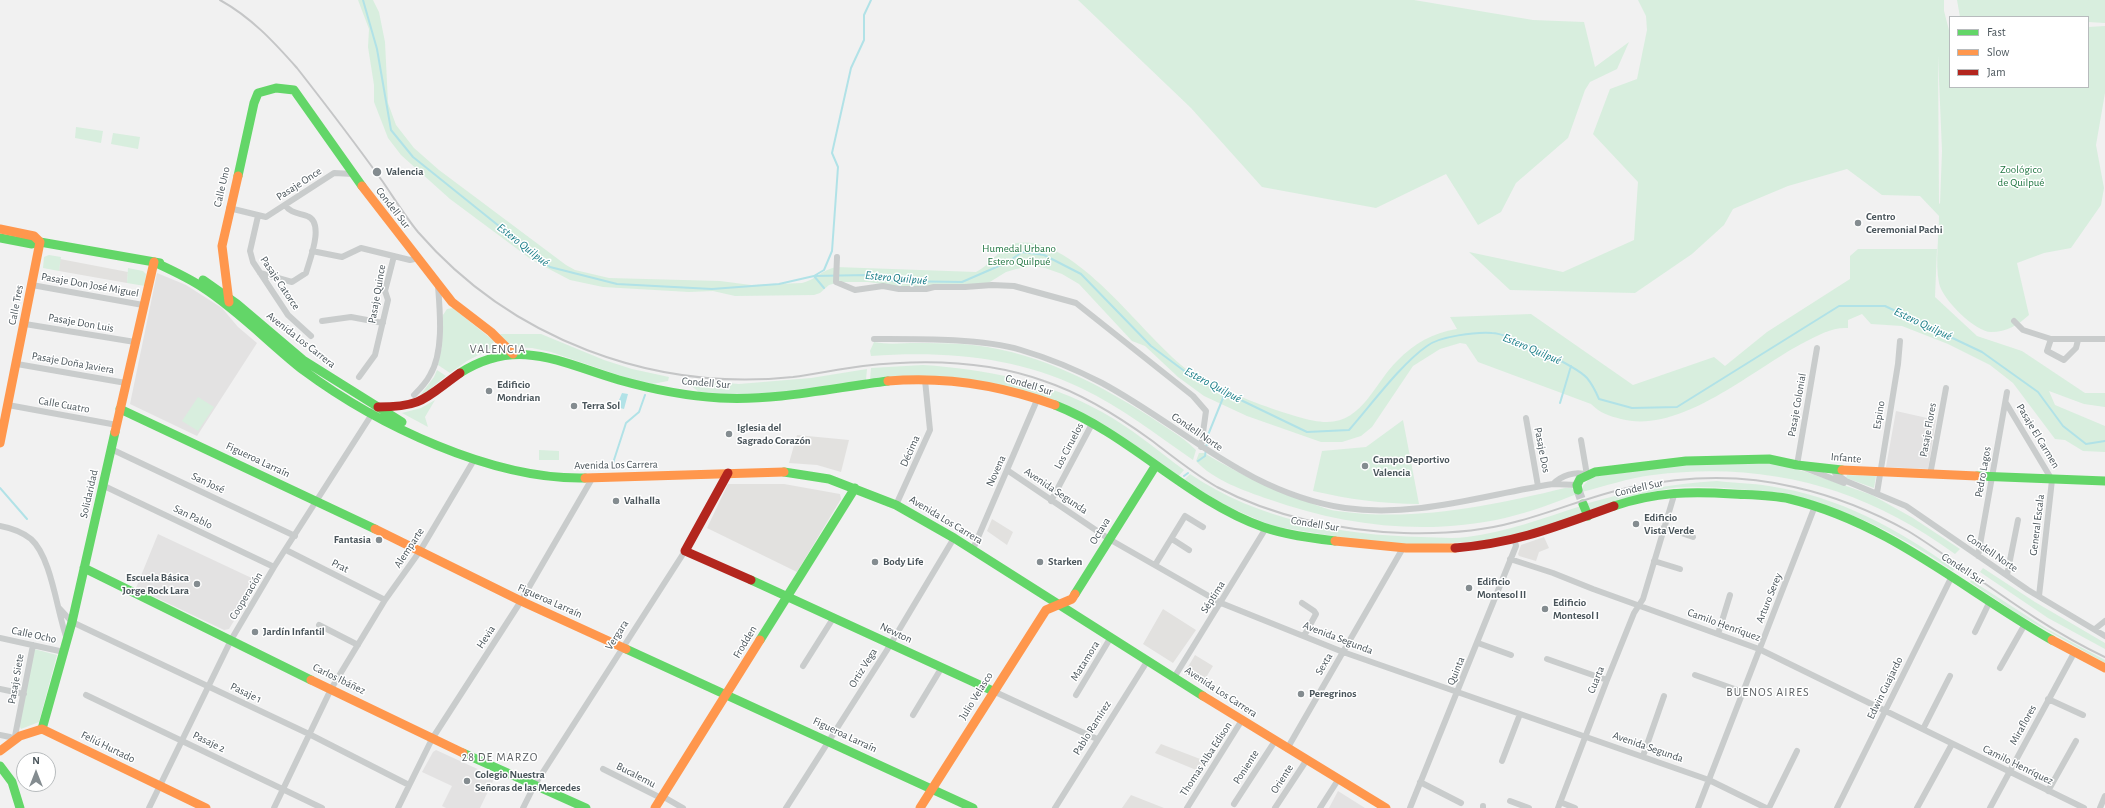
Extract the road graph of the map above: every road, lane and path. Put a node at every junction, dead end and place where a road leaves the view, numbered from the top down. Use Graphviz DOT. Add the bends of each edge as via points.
graph roads {
  1 [pos="277,88"];
  2 [pos="353,174"];
  3 [pos="285,205"];
  4 [pos="229,208"];
  5 [pos="258,216"];
  6 [pos="0,229"];
  7 [pos="0,238"];
  8 [pos="40,242"];
  9 [pos="312,251"];
  10 [pos="394,256"];
  11 [pos="836,257"];
  12 [pos="418,258"];
  13 [pos="154,262"];
  14 [pos="260,273"];
  15 [pos="32,285"];
  16 [pos="438,285"];
  17 [pos="228,297"];
  18 [pos="452,302"];
  19 [pos="143,305"];
  20 [pos="230,308"];
  21 [pos="439,308"];
  22 [pos="322,321"];
  23 [pos="2014,321"];
  24 [pos="382,323"];
  25 [pos="25,324"];
  26 [pos="311,336"];
  27 [pos="874,339"];
  28 [pos="2051,339"];
  29 [pos="2105,339"];
  30 [pos="2078,340"];
  31 [pos="498,341"];
  32 [pos="1900,341"];
  33 [pos="135,342"];
  34 [pos="1817,348"];
  35 [pos="513,354"];
  36 [pos="487,359"];
  37 [pos="17,364"];
  38 [pos="359,377"];
  39 [pos="925,380"];
  40 [pos="126,383"];
  41 [pos="1946,388"];
  42 [pos="2007,392"];
  43 [pos="414,395"];
  44 [pos="1037,400"];
  45 [pos="2006,403"];
  46 [pos="8,405"];
  47 [pos="374,408"];
  48 [pos="120,409"];
  49 [pos="1526,418"];
  50 [pos="1093,422"];
  51 [pos="117,424"];
  52 [pos="1581,440"];
  53 [pos="0,443"];
  54 [pos="1201,448"];
  55 [pos="111,449"];
  56 [pos="474,460"];
  57 [pos="1156,465"];
  58 [pos="1797,465"];
  59 [pos="1007,470"];
  60 [pos="1834,470"];
  61 [pos="1880,472"];
  62 [pos="728,473"];
  63 [pos="1587,474"];
  64 [pos="1930,475"];
  65 [pos="593,477"];
  66 [pos="1992,477"];
  67 [pos="2052,480"];
  68 [pos="2105,482"];
  69 [pos="1553,484"];
  70 [pos="102,485"];
  71 [pos="1538,486"];
  72 [pos="855,488"];
  73 [pos="1578,488"];
  74 [pos="1868,490"];
  75 [pos="1516,491"];
  76 [pos="1675,492"];
  77 [pos="1877,492"];
  78 [pos="317,501"];
  79 [pos="1051,501"];
  80 [pos="896,504"];
  81 [pos="1583,504"];
  82 [pos="1814,506"];
  83 [pos="1588,516"];
  84 [pos="2018,520"];
  85 [pos="0,526"];
  86 [pos="1203,527"];
  87 [pos="1664,527"];
  88 [pos="1266,528"];
  89 [pos="295,536"];
  90 [pos="1693,537"];
  91 [pos="954,538"];
  92 [pos="1109,538"];
  93 [pos="1172,539"];
  94 [pos="1516,541"];
  95 [pos="1404,548"];
  96 [pos="972,549"];
  97 [pos="286,550"];
  98 [pos="1189,550"];
  99 [pos="420,551"];
  100 [pos="685,551"];
  101 [pos="1978,556"];
  102 [pos="1510,559"];
  103 [pos="1654,561"];
  104 [pos="1155,565"];
  105 [pos="84,568"];
  106 [pos="274,568"];
  107 [pos="1680,570"];
  108 [pos="2007,575"];
  109 [pos="1952,576"];
  110 [pos="1730,595"];
  111 [pos="2039,596"];
  112 [pos="787,597"];
  113 [pos="385,600"];
  114 [pos="521,601"];
  115 [pos="1990,601"];
  116 [pos="1222,603"];
  117 [pos="1302,603"];
  118 [pos="1060,604"];
  119 [pos="1638,605"];
  120 [pos="59,608"];
  121 [pos="834,617"];
  122 [pos="72,622"];
  123 [pos="2025,624"];
  124 [pos="319,625"];
  125 [pos="2101,626"];
  126 [pos="1975,632"];
  127 [pos="1718,634"];
  128 [pos="1304,636"];
  129 [pos="2105,636"];
  130 [pos="1111,637"];
  131 [pos="0,638"];
  132 [pos="67,639"];
  133 [pos="231,640"];
  134 [pos="1478,643"];
  135 [pos="358,644"];
  136 [pos="890,644"];
  137 [pos="33,645"];
  138 [pos="623,647"];
  139 [pos="1759,649"];
  140 [pos="64,652"];
  141 [pos="1343,652"];
  142 [pos="2074,653"];
  143 [pos="1511,654"];
  144 [pos="1547,659"];
  145 [pos="1148,660"];
  146 [pos="803,666"];
  147 [pos="942,667"];
  148 [pos="2000,668"];
  149 [pos="2105,668"];
  150 [pos="1175,676"];
  151 [pos="1696,676"];
  152 [pos="1950,676"];
  153 [pos="1607,680"];
  154 [pos="209,686"];
  155 [pos="0,689"];
  156 [pos="331,689"];
  157 [pos="993,691"];
  158 [pos="1458,692"];
  159 [pos="1743,692"];
  160 [pos="24,694"];
  161 [pos="727,694"];
  162 [pos="86,695"];
  163 [pos="1076,695"];
  164 [pos="1664,696"];
  165 [pos="2048,699"];
  166 [pos="1885,711"];
  167 [pos="1520,714"];
  168 [pos="912,715"];
  169 [pos="2083,715"];
  170 [pos="1242,720"];
  171 [pos="42,729"];
  172 [pos="1923,729"];
  173 [pos="309,734"];
  174 [pos="0,735"];
  175 [pos="1585,736"];
  176 [pos="432,739"];
  177 [pos="1097,739"];
  178 [pos="182,740"];
  179 [pos="14,741"];
  180 [pos="829,741"];
  181 [pos="1275,741"];
  182 [pos="2076,741"];
  183 [pos="1952,744"];
  184 [pos="1287,749"];
  185 [pos="0,750"];
  186 [pos="1797,751"];
  187 [pos="1643,756"];
  188 [pos="1306,761"];
  189 [pos="1502,761"];
  190 [pos="0,766"];
  191 [pos="603,769"];
  192 [pos="2009,771"];
  193 [pos="1338,780"];
  194 [pos="1709,780"];
  195 [pos="1420,782"];
  196 [pos="409,785"];
  197 [pos="160,786"];
  198 [pos="534,786"];
  199 [pos="284,789"];
  200 [pos="932,789"];
  201 [pos="2048,791"];
  202 [pos="2105,796"];
  203 [pos="662,797"];
  204 [pos="1510,800"];
  205 [pos="1461,803"];
  206 [pos="1234,804"];
  207 [pos="1559,805"];
  208 [pos="20,808"];
  209 [pos="149,808"];
  210 [pos="206,808"];
  211 [pos="274,808"];
  212 [pos="322,808"];
  213 [pos="398,808"];
  214 [pos="523,808"];
  215 [pos="586,808"];
  216 [pos="655,808"];
  217 [pos="683,808"];
  218 [pos="786,808"];
  219 [pos="920,808"];
  220 [pos="973,808"];
  221 [pos="1055,808"];
  222 [pos="1186,808"];
  223 [pos="1275,808"];
  224 [pos="1320,808"];
  225 [pos="1386,808"];
  226 [pos="1410,808"];
  227 [pos="1529,808"];
  228 [pos="1575,808"];
  229 [pos="1698,808"];
  230 [pos="1766,808"];
  231 [pos="1769,808"];
  232 [pos="1837,808"];
  233 [pos="1917,808"];
  234 [pos="1990,808"];
  235 [pos="2084,808"];
  236 [pos="2100,808"];
  1 -- 2 [label="street, Condell Sur" via="294,90"];
  1 -- 4 [label="street, Calle Uno" via="258,94 254,103"];
  2 -- 3 [label="street, Pasaje Once" via="334,173"];
  2 -- 12 [label="street, Condell Sur"];
  3 -- 5 [label="street, Pasaje Once" via="266,217"];
  3 -- 9 [label="street" via="289,210 309,216 313,220 317,229"];
  4 -- 5 [label="street"];
  4 -- 17 [label="street, Calle Uno" via="222,246"];
  5 -- 14 [label="street, Pasaje Catorce" via="250,251"];
  6 -- 8 [label="street, Avenida Los Carrera" via="34,236"];
  7 -- 8 [label="street, Avenida Los Carrera" via="32,244"];
  8 -- 13 [label="street, Avenida Los Carrera"];
  8 -- 15 [label="street, Calle Tres"];
  9 -- 10 [label="street" via="342,257 361,248"];
  9 -- 14 [label="street" via="306,273 292,282"];
  10 -- 12 [label="street" via="410,260"];
  10 -- 24 [label="street, Pasaje Quince" via="385,291 388,300"];
  11 -- 54 [label="street" via="836,282 856,290 883,286 899,289 1014,286 1076,303 1193,396 1206,412"];
  12 -- 16 [label="street, Condell Sur"];
  13 -- 17 [label="street, Avenida Los Carrera" via="186,270"];
  13 -- 19 [label="street, Solidaridad"];
  13 -- 20 [label="street, Avenida Los Carrera" via="193,280"];
  14 -- 26 [label="street, Pasaje Catorce" via="288,315"];
  15 -- 19 [label="street, Pasaje Don José Miguel"];
  15 -- 25 [label="street, Calle Tres"];
  16 -- 18 [label="street, Condell Sur"];
  16 -- 21 [label="street"];
  17 -- 20 [label="street, Calle Uno"];
  17 -- 47 [label="street, Avenida Los Carrera" via="290,350"];
  18 -- 21 [label="street"];
  18 -- 31 [label="street, Condell Sur" via="491,332"];
  19 -- 33 [label="street, Solidaridad"];
  20 -- 47 [label="street, Avenida Los Carrera" via="304,370"];
  21 -- 43 [label="street" via="440,330 435,365 425,384"];
  22 -- 24 [label="street" via="351,317"];
  23 -- 28 [label="street" via="2023,330"];
  24 -- 38 [label="street, Pasaje Quince" via="375,355"];
  25 -- 33 [label="street, Pasaje Don Luis"];
  25 -- 37 [label="street, Calle Tres"];
  27 -- 54 [label="street, Condell Norte" via="972,342 1021,350 1101,383"];
  28 -- 30 [label="street"];
  28 -- 30 [label="street" via="2047,351 2064,360 2076,348"];
  29 -- 30 [label="street"];
  31 -- 35 [label="street, Condell Sur"];
  31 -- 36 [label="street" via="496,349"];
  32 -- 61 [label="street, Espino"];
  33 -- 40 [label="street, Solidaridad"];
  34 -- 58 [label="street, Pasaje Colonial"];
  35 -- 36 [label="street, Condell Sur"];
  35 -- 39 [label="street, Condell Sur" via="546,356 641,386 725,398 781,396 860,385"];
  36 -- 47 [label="street, Condell Sur" via="460,372 423,400 401,407"];
  37 -- 40 [label="street, Pasaje Doña Javiera"];
  37 -- 46 [label="street, Calle Tres"];
  39 -- 44 [label="street, Condell Sur" via="975,382"];
  39 -- 80 [label="street, Décima" via="930,430"];
  40 -- 48 [label="street, Solidaridad"];
  41 -- 64 [label="street, Pasaje Flores"];
  42 -- 45 [label="street, Pedro Lagos"];
  44 -- 50 [label="street, Condell Sur"];
  44 -- 59 [label="street, Novena"];
  45 -- 66 [label="street, Pedro Lagos"];
  45 -- 67 [label="street, Pasaje El Carmen"];
  46 -- 51 [label="street, Calle Cuatro"];
  46 -- 53 [label="street, Calle Tres"];
  47 -- 56 [label="street, Avenida Los Carrera" via="432,442"];
  47 -- 78 [label="street, Cooperación"];
  48 -- 51 [label="street, Solidaridad"];
  48 -- 78 [label="street, Figueroa Larraín"];
  49 -- 71 [label="street, Pasaje Dos"];
  50 -- 57 [label="street, Condell Sur"];
  50 -- 79 [label="street, Los Ciruelos"];
  51 -- 55 [label="street, Solidaridad"];
  52 -- 63 [label="street"];
  54 -- 75 [label="street, Condell Norte" via="1266,484 1309,500 1344,508 1373,511 1416,510"];
  55 -- 70 [label="street, Solidaridad"];
  55 -- 89 [label="street, San José"];
  56 -- 65 [label="street, Avenida Los Carrera" via="524,473"];
  56 -- 99 [label="street, Alemparte"];
  57 -- 88 [label="street, Condell Sur" via="1209,499"];
  57 -- 92 [label="street, Octava"];
  58 -- 60 [label="street, Infante"];
  58 -- 63 [label="street, Infante" via="1769,459 1686,461"];
  58 -- 74 [label="street, Condell Norte" via="1807,471"];
  59 -- 79 [label="street, Avenida Segunda"];
  59 -- 96 [label="street, Novena"];
  60 -- 61 [label="street, Infante"];
  60 -- 74 [label="street, Condell Norte" via="1840,478"];
  61 -- 64 [label="street, Infante"];
  61 -- 77 [label="street, Espino"];
  62 -- 65 [label="street, Avenida Los Carrera"];
  62 -- 72 [label="street, Avenida Los Carrera" via="799,474 829,479"];
  62 -- 100 [label="street, Vergara"];
  63 -- 69 [label="street, Infante" via="1582,472 1560,477"];
  63 -- 73 [label="street, Infante" via="1580,479"];
  64 -- 66 [label="street, Infante"];
  65 -- 114 [label="street, Hevia"];
  66 -- 67 [label="street, Infante"];
  66 -- 101 [label="street, Pedro Lagos"];
  67 -- 68 [label="street, Infante"];
  67 -- 111 [label="street, General Escala"];
  69 -- 71 [label="street, Infante"];
  69 -- 73 [label="street, Infante"];
  70 -- 105 [label="street, Solidaridad"];
  70 -- 106 [label="street, San Pablo"];
  71 -- 75 [label="street, Infante"];
  72 -- 80 [label="street, Avenida Los Carrera"];
  72 -- 112 [label="street, Frodden"];
  74 -- 77 [label="street, Condell Norte"];
  76 -- 82 [label="street, Condell Sur" via="1758,496 1787,499"];
  76 -- 83 [label="street, Condell Sur" via="1635,499"];
  76 -- 87 [label="street, Cuarta"];
  77 -- 101 [label="street, Condell Norte" via="1906,506"];
  78 -- 89 [label="street, Cooperación"];
  78 -- 99 [label="street, Figueroa Larraín"];
  79 -- 92 [label="street, Avenida Segunda"];
  80 -- 91 [label="street, Avenida Los Carrera"];
  81 -- 83 [label="street"];
  82 -- 109 [label="street, Condell Sur" via="1899,542"];
  82 -- 139 [label="street, Arturo Serey"];
  83 -- 94 [label="street, Condell Sur"];
  84 -- 108 [label="street"];
  85 -- 120 [label="street" via="24,534 36,544"];
  86 -- 93 [label="street" via="1185,516"];
  87 -- 90 [label="street"];
  87 -- 103 [label="street, Cuarta"];
  88 -- 95 [label="street, Condell Sur"];
  88 -- 116 [label="street, Séptima"];
  89 -- 97 [label="street, Cooperación"];
  91 -- 96 [label="street, Avenida Los Carrera"];
  91 -- 136 [label="street, Ortiz Vega"];
  92 -- 104 [label="street, Avenida Segunda"];
  92 -- 118 [label="street, Octava" via="1072,598"];
  93 -- 98 [label="street"];
  93 -- 104 [label="street"];
  94 -- 95 [label="street, Condell Sur"];
  94 -- 102 [label="street, Quinta"];
  95 -- 141 [label="street, Sexta"];
  96 -- 118 [label="street, Avenida Los Carrera"];
  97 -- 106 [label="street, Cooperación"];
  97 -- 113 [label="street, Prat"];
  99 -- 113 [label="street, Alemparte"];
  99 -- 114 [label="street, Figueroa Larraín"];
  100 -- 112 [label="street, Newton"];
  100 -- 138 [label="street, Vergara"];
  101 -- 108 [label="street, Condell Norte"];
  102 -- 119 [label="street, Camilo Henríquez" via="1553,572"];
  102 -- 134 [label="street, Quinta"];
  103 -- 107 [label="street"];
  103 -- 119 [label="street, Cuarta" via="1643,599"];
  104 -- 116 [label="street, Avenida Segunda"];
  105 -- 122 [label="street, Solidaridad"];
  105 -- 133 [label="street, Carlos Ibáñez"];
  106 -- 133 [label="street, Cooperación"];
  108 -- 111 [label="street, Condell Norte"];
  109 -- 115 [label="street, Condell Sur"];
  109 -- 166 [label="street, Edwin Guajardo"];
  110 -- 127 [label="street"];
  111 -- 125 [label="street, Condell Norte"];
  112 -- 121 [label="street, Newton"];
  112 -- 161 [label="street, Frodden"];
  113 -- 135 [label="street, Alemparte"];
  114 -- 138 [label="street, Figueroa Larraín"];
  114 -- 176 [label="street, Hevia"];
  115 -- 123 [label="street, Condell Sur"];
  115 -- 126 [label="street"];
  116 -- 128 [label="street, Avenida Segunda"];
  116 -- 150 [label="street, Séptima"];
  117 -- 128 [label="street" via="1316,614"];
  118 -- 130 [label="street, Avenida Los Carrera"];
  118 -- 157 [label="street, Julio Velasco" via="1046,610"];
  119 -- 127 [label="street, Camilo Henríquez"];
  119 -- 153 [label="street, Cuarta"];
  120 -- 122 [label="street"];
  120 -- 132 [label="street"];
  121 -- 136 [label="street, Newton"];
  121 -- 146 [label="street"];
  122 -- 132 [label="street, Solidaridad"];
  122 -- 154 [label="street, Pasaje 1"];
  123 -- 142 [label="street, Condell Sur"];
  123 -- 148 [label="street"];
  124 -- 135 [label="street"];
  125 -- 129 [label="street, Condell Norte"];
  127 -- 139 [label="street, Camilo Henríquez"];
  128 -- 141 [label="street, Avenida Segunda"];
  130 -- 145 [label="street, Avenida Los Carrera"];
  130 -- 163 [label="street, Matamora"];
  131 -- 137 [label="street, Calle Ocho"];
  132 -- 140 [label="street, Solidaridad"];
  133 -- 154 [label="street, Cooperación"];
  133 -- 156 [label="street, Carlos Ibáñez"];
  134 -- 143 [label="street"];
  134 -- 158 [label="street, Quinta"];
  135 -- 156 [label="street, Alemparte"];
  136 -- 147 [label="street, Newton"];
  136 -- 180 [label="street, Ortiz Vega"];
  137 -- 140 [label="street, Calle Ocho"];
  137 -- 160 [label="street, Pasaje Siete"];
  138 -- 161 [label="street, Figueroa Larraín"];
  138 -- 198 [label="street, Vergara"];
  139 -- 159 [label="street, Arturo Serey"];
  139 -- 166 [label="street, Camilo Henríquez"];
  140 -- 171 [label="street, Solidaridad"];
  141 -- 158 [label="street, Avenida Segunda"];
  141 -- 184 [label="street, Sexta"];
  142 -- 149 [label="street, Condell Sur"];
  142 -- 165 [label="street, Miraflores"];
  144 -- 153 [label="street"];
  145 -- 150 [label="street, Avenida Los Carrera"];
  145 -- 177 [label="street, Pablo Ramírez"];
  147 -- 157 [label="street, Newton"];
  147 -- 168 [label="street"];
  150 -- 170 [label="street, Avenida Los Carrera"];
  151 -- 159 [label="street"];
  152 -- 172 [label="street"];
  153 -- 175 [label="street, Cuarta"];
  154 -- 173 [label="street, Pasaje 1"];
  154 -- 178 [label="street, Cooperación"];
  155 -- 160 [label="street"];
  156 -- 173 [label="street, Alemparte"];
  156 -- 176 [label="street, Carlos Ibáñez"];
  157 -- 177 [label="street, Newton"];
  157 -- 200 [label="street, Julio Velasco"];
  158 -- 167 [label="street, Avenida Segunda"];
  158 -- 195 [label="street, Quinta"];
  159 -- 194 [label="street, Arturo Serey"];
  160 -- 179 [label="street, Pasaje Siete"];
  161 -- 180 [label="street, Figueroa Larraín"];
  161 -- 203 [label="street, Frodden"];
  162 -- 178 [label="street, Pasaje 2"];
  164 -- 187 [label="street"];
  165 -- 169 [label="street"];
  165 -- 192 [label="street, Miraflores"];
  166 -- 172 [label="street, Camilo Henríquez"];
  166 -- 232 [label="street, Edwin Guajardo"];
  167 -- 175 [label="street, Avenida Segunda"];
  167 -- 189 [label="street"];
  170 -- 181 [label="street, Avenida Los Carrera"];
  170 -- 222 [label="street, Thomas Alba Edison"];
  171 -- 179 [label="street" via="29,732"];
  171 -- 197 [label="street, Feliú Hurtado"];
  172 -- 183 [label="street, Camilo Henríquez"];
  173 -- 196 [label="street, Pasaje 1"];
  173 -- 199 [label="street, Alemparte"];
  174 -- 179 [label="street" via="10,737"];
  175 -- 187 [label="street, Avenida Segunda"];
  175 -- 207 [label="street, Cuarta"];
  176 -- 196 [label="street, Hevia"];
  176 -- 198 [label="street, Carlos Ibáñez"];
  177 -- 221 [label="street, Pablo Ramírez"];
  178 -- 197 [label="street, Cooperación"];
  178 -- 199 [label="street, Pasaje 2"];
  179 -- 185 [label="street"];
  180 -- 200 [label="street, Figueroa Larraín"];
  180 -- 218 [label="street, Ortiz Vega"];
  181 -- 184 [label="street, Avenida Los Carrera"];
  181 -- 206 [label="street, Poniente"];
  182 -- 201 [label="street"];
  183 -- 192 [label="street, Camilo Henríquez"];
  183 -- 233 [label="street"];
  184 -- 188 [label="street, Avenida Los Carrera"];
  186 -- 231 [label="street"];
  187 -- 194 [label="street, Avenida Segunda"];
  188 -- 193 [label="street, Avenida Los Carrera"];
  188 -- 223 [label="street, Oriente"];
  190 -- 208 [label="street" via="12,782"];
  191 -- 203 [label="street, Bucalemu"];
  192 -- 201 [label="street, Camilo Henríquez"];
  192 -- 234 [label="street, Miraflores"];
  193 -- 224 [label="street"];
  193 -- 225 [label="street, Avenida Los Carrera"];
  194 -- 229 [label="street, Arturo Serey"];
  194 -- 230 [label="street, Avenida Segunda"];
  195 -- 205 [label="street"];
  195 -- 226 [label="street, Quinta"];
  196 -- 213 [label="street, Hevia"];
  197 -- 209 [label="street, Cooperación"];
  197 -- 210 [label="street, Feliú Hurtado"];
  198 -- 214 [label="street, Vergara"];
  198 -- 215 [label="street, Carlos Ibáñez"];
  199 -- 211 [label="street, Alemparte"];
  199 -- 212 [label="street, Pasaje 2"];
  200 -- 219 [label="street, Julio Velasco"];
  200 -- 220 [label="street, Figueroa Larraín"];
  201 -- 235 [label="street, Camilo Henríquez"];
  202 -- 236 [label="street"];
  203 -- 216 [label="street, Frodden"];
  203 -- 217 [label="street, Bucalemu"];
  204 -- 227 [label="street"];
  207 -- 228 [label="street"];
}
